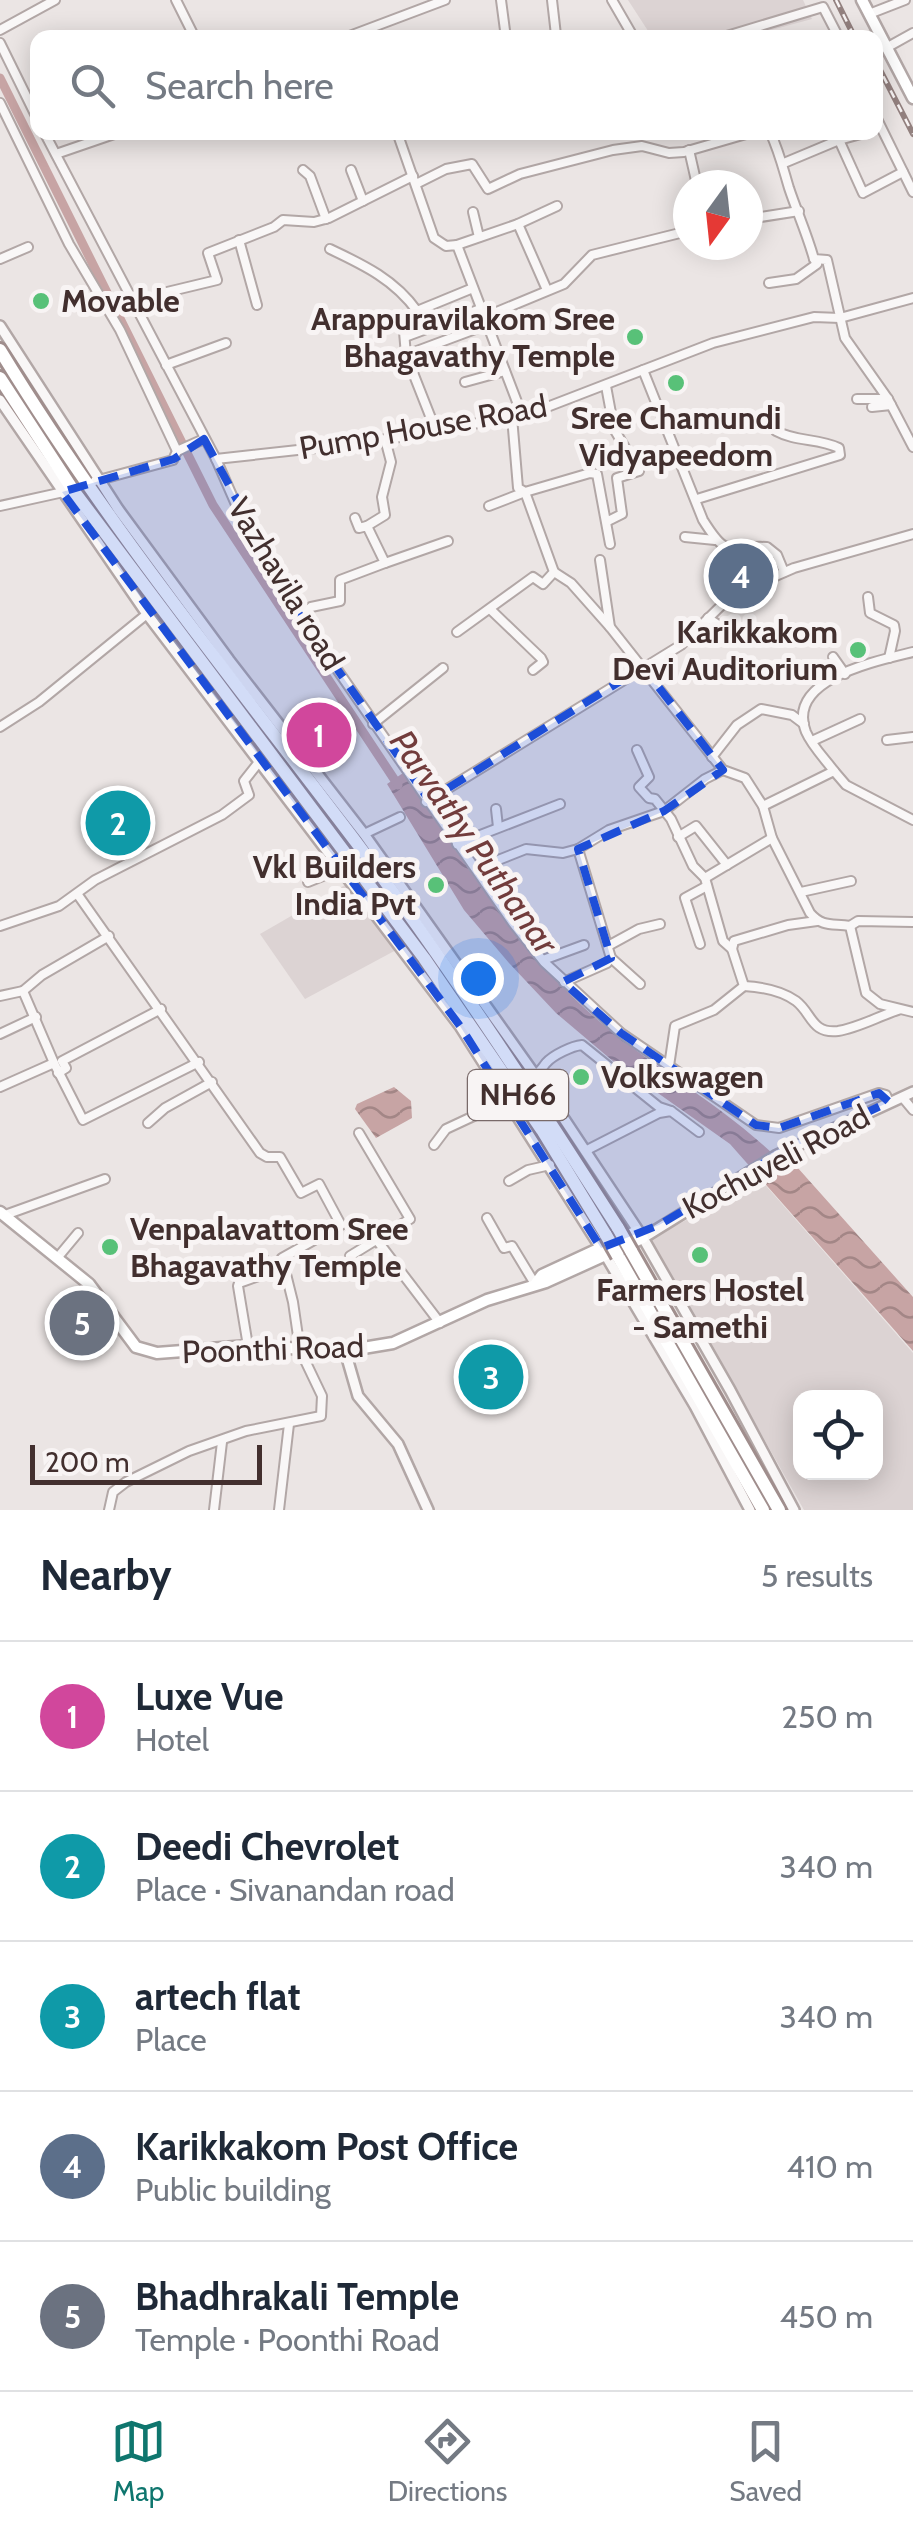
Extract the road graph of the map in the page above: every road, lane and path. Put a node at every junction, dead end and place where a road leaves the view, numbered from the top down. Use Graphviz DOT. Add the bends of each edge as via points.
graph roads {
  1 [pos="55,0"];
  2 [pos="176,0"];
  3 [pos="445,0"];
  4 [pos="500,0"];
  5 [pos="552,0"];
  6 [pos="612,0"];
  7 [pos="862,0"];
  8 [pos="904,0"];
  9 [pos="869,14"];
  10 [pos="0,30"];
  11 [pos="190,30"];
  12 [pos="370,30"];
  13 [pos="505,30"];
  14 [pos="555,30"];
  15 [pos="629,30"];
  16 [pos="747,30"];
  17 [pos="835,30"];
  18 [pos="877,30"];
  19 [pos="913,33"];
  20 [pos="883,42"];
  21 [pos="0,44"];
  22 [pos="886,48"];
  23 [pos="912,94"];
  24 [pos="0,103"];
  25 [pos="30,104"];
  26 [pos="3,114"];
  27 [pos="883,138"];
  28 [pos="48,140"];
  29 [pos="97,140"];
  30 [pos="400,140"];
  31 [pos="640,140"];
  32 [pos="725,140"];
  33 [pos="774,140"];
  34 [pos="838,140"];
  35 [pos="642,146"];
  36 [pos="689,150"];
  37 [pos="56,154"];
  38 [pos="784,163"];
  39 [pos="302,170"];
  40 [pos="351,170"];
  41 [pos="694,170"];
  42 [pos="903,172"];
  43 [pos="414,180"];
  44 [pos="913,192"];
  45 [pos="362,201"];
  46 [pos="557,206"];
  47 [pos="473,212"];
  48 [pos="800,212"];
  49 [pos="763,217"];
  50 [pos="326,219"];
  51 [pos="518,224"];
  52 [pos="673,235"];
  53 [pos="479,236"];
  54 [pos="239,240"];
  55 [pos="457,245"];
  56 [pos="28,247"];
  57 [pos="330,249"];
  58 [pos="814,259"];
  59 [pos="0,260"];
  60 [pos="770,283"];
  61 [pos="473,288"];
  62 [pos="547,290"];
  63 [pos="913,298"];
  64 [pos="258,305"];
  65 [pos="136,307"];
  66 [pos="417,310"];
  67 [pos="486,316"];
  68 [pos="840,318"];
  69 [pos="0,326"];
  70 [pos="406,336"];
  71 [pos="226,344"];
  72 [pos="0,350"];
  73 [pos="406,356"];
  74 [pos="166,365"];
  75 [pos="643,370"];
  76 [pos="505,371"];
  77 [pos="0,378"];
  78 [pos="466,382"];
  79 [pos="606,386"];
  80 [pos="0,400"];
  81 [pos="857,400"];
  82 [pos="889,402"];
  83 [pos="872,407"];
  84 [pos="517,416"];
  85 [pos="913,423"];
  86 [pos="902,425"];
  87 [pos="436,431"];
  88 [pos="776,431"];
  89 [pos="204,439"];
  90 [pos="386,439"];
  91 [pos="913,447"];
  92 [pos="176,454"];
  93 [pos="216,459"];
  94 [pos="80,487"];
  95 [pos="525,492"];
  96 [pos="697,500"];
  97 [pos="0,506"];
  98 [pos="489,506"];
  99 [pos="355,518"];
  100 [pos="608,521"];
  101 [pos="367,526"];
  102 [pos="913,534"];
  103 [pos="685,537"];
  104 [pos="715,540"];
  105 [pos="448,541"];
  106 [pos="610,544"];
  107 [pos="600,560"];
  108 [pos="385,563"];
  109 [pos="554,572"];
  110 [pos="784,572"];
  111 [pos="868,597"];
  112 [pos="490,610"];
  113 [pos="147,614"];
  114 [pos="300,616"];
  115 [pos="708,618"];
  116 [pos="610,627"];
  117 [pos="457,632"];
  118 [pos="744,634"];
  119 [pos="913,652"];
  120 [pos="833,656"];
  121 [pos="889,658"];
  122 [pos="643,667"];
  123 [pos="443,668"];
  124 [pos="533,670"];
  125 [pos="845,674"];
  126 [pos="860,719"];
  127 [pos="374,724"];
  128 [pos="804,724"];
  129 [pos="0,728"];
  130 [pos="913,737"];
  131 [pos="887,740"];
  132 [pos="812,742"];
  133 [pos="637,750"];
  134 [pos="712,757"];
  135 [pos="258,762"];
  136 [pos="724,770"];
  137 [pos="834,771"];
  138 [pos="428,801"];
  139 [pos="560,804"];
  140 [pos="764,806"];
  141 [pos="496,809"];
  142 [pos="664,811"];
  143 [pos="400,817"];
  144 [pos="913,820"];
  145 [pos="498,827"];
  146 [pos="364,834"];
  147 [pos="678,837"];
  148 [pos="772,838"];
  149 [pos="457,844"];
  150 [pos="578,849"];
  151 [pos="727,865"];
  152 [pos="478,868"];
  153 [pos="340,869"];
  154 [pos="850,881"];
  155 [pos="308,882"];
  156 [pos="706,882"];
  157 [pos="801,892"];
  158 [pos="78,895"];
  159 [pos="817,921"];
  160 [pos="913,922"];
  161 [pos="660,924"];
  162 [pos="0,926"];
  163 [pos="850,926"];
  164 [pos="109,936"];
  165 [pos="700,944"];
  166 [pos="584,946"];
  167 [pos="608,946"];
  168 [pos="732,948"];
  169 [pos="611,958"];
  170 [pos="542,960"];
  171 [pos="564,982"];
  172 [pos="640,984"];
  173 [pos="744,986"];
  174 [pos="24,991"];
  175 [pos="0,996"];
  176 [pos="902,1008"];
  177 [pos="162,1010"];
  178 [pos="913,1012"];
  179 [pos="36,1017"];
  180 [pos="0,1034"];
  181 [pos="198,1062"];
  182 [pos="669,1066"];
  183 [pos="56,1068"];
  184 [pos="535,1075"];
  185 [pos="212,1082"];
  186 [pos="0,1087"];
  187 [pos="908,1095"];
  188 [pos="508,1100"];
  189 [pos="890,1102"];
  190 [pos="913,1110"];
  191 [pos="670,1111"];
  192 [pos="148,1123"];
  193 [pos="699,1132"];
  194 [pos="358,1133"];
  195 [pos="434,1145"];
  196 [pos="585,1151"];
  197 [pos="550,1165"];
  198 [pos="105,1179"];
  199 [pos="509,1181"];
  200 [pos="3,1213"];
  201 [pos="486,1218"];
  202 [pos="78,1233"];
  203 [pos="640,1234"];
  204 [pos="376,1240"];
  205 [pos="613,1245"];
  206 [pos="350,1256"];
  207 [pos="58,1257"];
  208 [pos="263,1258"];
  209 [pos="535,1284"];
  210 [pos="440,1324"];
  211 [pos="248,1346"];
  212 [pos="300,1350"];
  213 [pos="344,1351"];
  214 [pos="289,1424"];
  215 [pos="222,1442"];
  216 [pos="109,1510"];
  217 [pos="214,1510"];
  218 [pos="279,1510"];
  219 [pos="428,1510"];
  220 [pos="750,1510"];
  221 [pos="763,1510"];
  222 [pos="779,1510"];
  223 [pos="794,1510"];
  1 -- 10 [label="street"];
  2 -- 11 [label="street"];
  3 -- 12 [label="street"];
  4 -- 13 [label="street"];
  5 -- 14 [label="street"];
  6 -- 15 [label="street"];
  7 -- 9 [label="main road"];
  8 -- 9 [label="street"];
  9 -- 18 [label="main road"];
  16 -- 17 [label="street" via="823,7"];
  19 -- 22 [label="street"];
  20 -- 22 [label="main road"];
  21 -- 25 [label="street"];
  22 -- 23 [label="main road"];
  24 -- 26 [label="street"];
  26 -- 92 [label="street" via="120,330"];
  27 -- 42 [label="street"];
  28 -- 37 [label="street, Vazhavila road"];
  29 -- 37 [label="street"];
  30 -- 43 [label="street"];
  31 -- 35 [label="street"];
  32 -- 36 [label="street"];
  33 -- 38 [label="street"];
  34 -- 38 [label="street"];
  34 -- 42 [label="street" via="863,193"];
  35 -- 36 [label="street"];
  35 -- 43 [label="street" via="542,168 488,189 472,164"];
  36 -- 41 [label="street"];
  37 -- 65 [label="street, Vazhavila road"];
  38 -- 48 [label="street"];
  39 -- 50 [label="street"];
  40 -- 45 [label="street"];
  42 -- 44 [label="street"];
  43 -- 45 [label="street"];
  43 -- 55 [label="street" via="434,238"];
  45 -- 50 [label="street"];
  46 -- 51 [label="street"];
  47 -- 53 [label="street"];
  48 -- 49 [label="street"];
  48 -- 58 [label="street"];
  50 -- 54 [label="street" via="283,220"];
  51 -- 53 [label="street"];
  51 -- 62 [label="street"];
  52 -- 62 [label="street" via="592,255 564,284"];
  53 -- 55 [label="street"];
  54 -- 64 [label="street"];
  54 -- 65 [label="street" via="208,253 217,280 163,292"];
  55 -- 61 [label="street"];
  56 -- 59 [label="street"];
  57 -- 66 [label="street" via="380,274"];
  58 -- 60 [label="street" via="796,279"];
  58 -- 68 [label="street" via="827,260"];
  61 -- 66 [label="street"];
  61 -- 67 [label="street"];
  62 -- 67 [label="street"];
  63 -- 68 [label="street, Pump House Road"];
  65 -- 74 [label="street, Vazhavila road"];
  66 -- 70 [label="street" via="403,320"];
  67 -- 70 [label="street"];
  67 -- 73 [label="street"];
  67 -- 76 [label="street"];
  68 -- 75 [label="street, Pump House Road" via="814,317"];
  68 -- 82 [label="street"];
  69 -- 94 [label="street"];
  70 -- 73 [label="street"];
  71 -- 74 [label="street"];
  72 -- 94 [label="highway, NH66"];
  73 -- 87 [label="street"];
  74 -- 89 [label="street, Vazhavila road"];
  75 -- 79 [label="street, Pump House Road"];
  75 -- 96 [label="street"];
  76 -- 78 [label="street"];
  76 -- 84 [label="street"];
  77 -- 94 [label="highway, NH66"];
  79 -- 84 [label="street, Pump House Road"];
  79 -- 100 [label="street" via="614,429 638,470 617,478 622,514"];
  80 -- 94 [label="street"];
  81 -- 82 [label="street"];
  82 -- 83 [label="street"];
  82 -- 86 [label="street"];
  84 -- 87 [label="street, Pump House Road"];
  84 -- 95 [label="street" via="516,481"];
  85 -- 86 [label="street"];
  86 -- 91 [label="street"];
  87 -- 90 [label="street, Pump House Road"];
  88 -- 96 [label="street" via="833,445 840,455"];
  89 -- 92 [label="street"];
  89 -- 93 [label="street, Vazhavila road"];
  90 -- 93 [label="street, Pump House Road"];
  90 -- 101 [label="street" via="384,515"];
  92 -- 94 [label="street"];
  93 -- 114 [label="street, Vazhavila road" via="245,525"];
  94 -- 97 [label="street"];
  94 -- 113 [label="street"];
  94 -- 146 [label="street" via="192,610"];
  94 -- 205 [label="highway, NH66" via="436,951 526,1083"];
  95 -- 98 [label="street"];
  95 -- 100 [label="street" via="594,473"];
  95 -- 109 [label="street"];
  96 -- 104 [label="street"];
  99 -- 101 [label="street" via="359,528"];
  100 -- 106 [label="street"];
  101 -- 108 [label="street"];
  102 -- 110 [label="street"];
  103 -- 104 [label="street"];
  104 -- 110 [label="street" via="723,548 767,547"];
  105 -- 108 [label="street"];
  107 -- 116 [label="street"];
  108 -- 114 [label="street" via="340,580 340,601"];
  109 -- 112 [label="street" via="545,584 534,578"];
  109 -- 116 [label="street"];
  110 -- 115 [label="street" via="732,595"];
  111 -- 121 [label="street" via="870,613 894,625"];
  112 -- 117 [label="street"];
  112 -- 124 [label="street" via="541,658"];
  113 -- 129 [label="street"];
  113 -- 135 [label="street"];
  114 -- 127 [label="street, Vazhavila road"];
  115 -- 118 [label="street"];
  115 -- 122 [label="street" via="681,645"];
  116 -- 122 [label="street"];
  119 -- 121 [label="street"];
  120 -- 125 [label="street"];
  121 -- 125 [label="street"];
  122 -- 134 [label="street"];
  122 -- 138 [label="street"];
  123 -- 127 [label="street"];
  125 -- 128 [label="street" via="812,691"];
  126 -- 132 [label="street"];
  127 -- 138 [label="street, Vazhavila road"];
  128 -- 132 [label="street"];
  128 -- 134 [label="street" via="761,709 736,725"];
  130 -- 131 [label="street"];
  132 -- 137 [label="street"];
  133 -- 142 [label="street" via="649,778 639,787"];
  134 -- 136 [label="street"];
  135 -- 153 [label="street"];
  135 -- 158 [label="street" via="244,782 249,795"];
  136 -- 140 [label="street" via="745,778"];
  136 -- 142 [label="street"];
  137 -- 140 [label="street"];
  137 -- 144 [label="street" via="846,785"];
  138 -- 149 [label="street, Vazhavila road"];
  139 -- 145 [label="street"];
  140 -- 148 [label="street"];
  141 -- 145 [label="street"];
  142 -- 147 [label="street"];
  142 -- 150 [label="street"];
  143 -- 146 [label="street"];
  145 -- 149 [label="street"];
  146 -- 184 [label="street"];
  147 -- 151 [label="street" via="696,826"];
  147 -- 156 [label="street"];
  148 -- 151 [label="street"];
  148 -- 157 [label="street"];
  149 -- 152 [label="street, Vazhavila road"];
  150 -- 152 [label="street" via="526,849"];
  150 -- 167 [label="street"];
  151 -- 156 [label="street"];
  152 -- 170 [label="street, Vazhavila road"];
  153 -- 155 [label="street"];
  153 -- 188 [label="street"];
  154 -- 157 [label="street"];
  156 -- 165 [label="street" via="685,898"];
  156 -- 168 [label="street" via="722,940"];
  157 -- 159 [label="street"];
  158 -- 162 [label="street"];
  158 -- 164 [label="street"];
  159 -- 163 [label="street"];
  159 -- 168 [label="street" via="734,942"];
  160 -- 163 [label="street"];
  161 -- 167 [label="street"];
  163 -- 176 [label="street" via="866,993"];
  164 -- 174 [label="street"];
  164 -- 177 [label="street"];
  166 -- 170 [label="street"];
  167 -- 169 [label="street"];
  168 -- 173 [label="street"];
  169 -- 171 [label="street"];
  169 -- 172 [label="street"];
  170 -- 171 [label="street, Vazhavila road"];
  171 -- 182 [label="street, Vazhavila road"];
  173 -- 176 [label="street" via="784,994 802,1005 808,1020 837,1031"];
  173 -- 182 [label="street" via="714,1010 675,1026"];
  174 -- 175 [label="street"];
  174 -- 179 [label="street"];
  176 -- 178 [label="street"];
  177 -- 181 [label="street"];
  177 -- 183 [label="street"];
  179 -- 180 [label="street"];
  179 -- 183 [label="street"];
  181 -- 183 [label="street" via="83,1120"];
  181 -- 185 [label="street"];
  182 -- 189 [label="street, Vazhavila road" via="766,1128 880,1092"];
  183 -- 186 [label="street"];
  184 -- 191 [label="street" via="582,1045"];
  184 -- 196 [label="street"];
  185 -- 192 [label="street"];
  185 -- 212 [label="street" via="260,1153 280,1157 301,1193 320,1184 341,1225 282,1258"];
  187 -- 189 [label="street, Kochuveli Road"];
  187 -- 190 [label="street"];
  188 -- 195 [label="street" via="446,1129"];
  188 -- 197 [label="street"];
  189 -- 203 [label="street, Kochuveli Road" via="773,1158"];
  191 -- 193 [label="street"];
  191 -- 196 [label="street"];
  194 -- 204 [label="street" via="410,1219"];
  196 -- 203 [label="street"];
  197 -- 199 [label="street"];
  197 -- 205 [label="street"];
  198 -- 200 [label="street"];
  200 -- 207 [label="main road, Poonthi Road"];
  201 -- 209 [label="street"];
  202 -- 207 [label="street"];
  203 -- 205 [label="main road, Poonthi Road"];
  203 -- 223 [label="street"];
  204 -- 206 [label="street"];
  204 -- 210 [label="street"];
  205 -- 209 [label="main road, Poonthi Road"];
  205 -- 220 [label="street"];
  205 -- 221 [label="highway, NH66"];
  205 -- 222 [label="highway, NH66"];
  207 -- 211 [label="main road, Poonthi Road" via="102,1299 136,1347 156,1354"];
  208 -- 211 [label="street" via="264,1274 238,1286"];
  209 -- 210 [label="main road, Poonthi Road"];
  210 -- 213 [label="main road, Poonthi Road"];
  211 -- 212 [label="main road, Poonthi Road"];
  212 -- 213 [label="main road, Poonthi Road"];
  212 -- 214 [label="street" via="322,1396 320,1416"];
  213 -- 219 [label="street" via="358,1396 398,1444"];
  214 -- 215 [label="street" via="246,1430"];
  214 -- 218 [label="street"];
  215 -- 216 [label="street" via="126,1482 113,1492"];
  215 -- 217 [label="street"];
}
